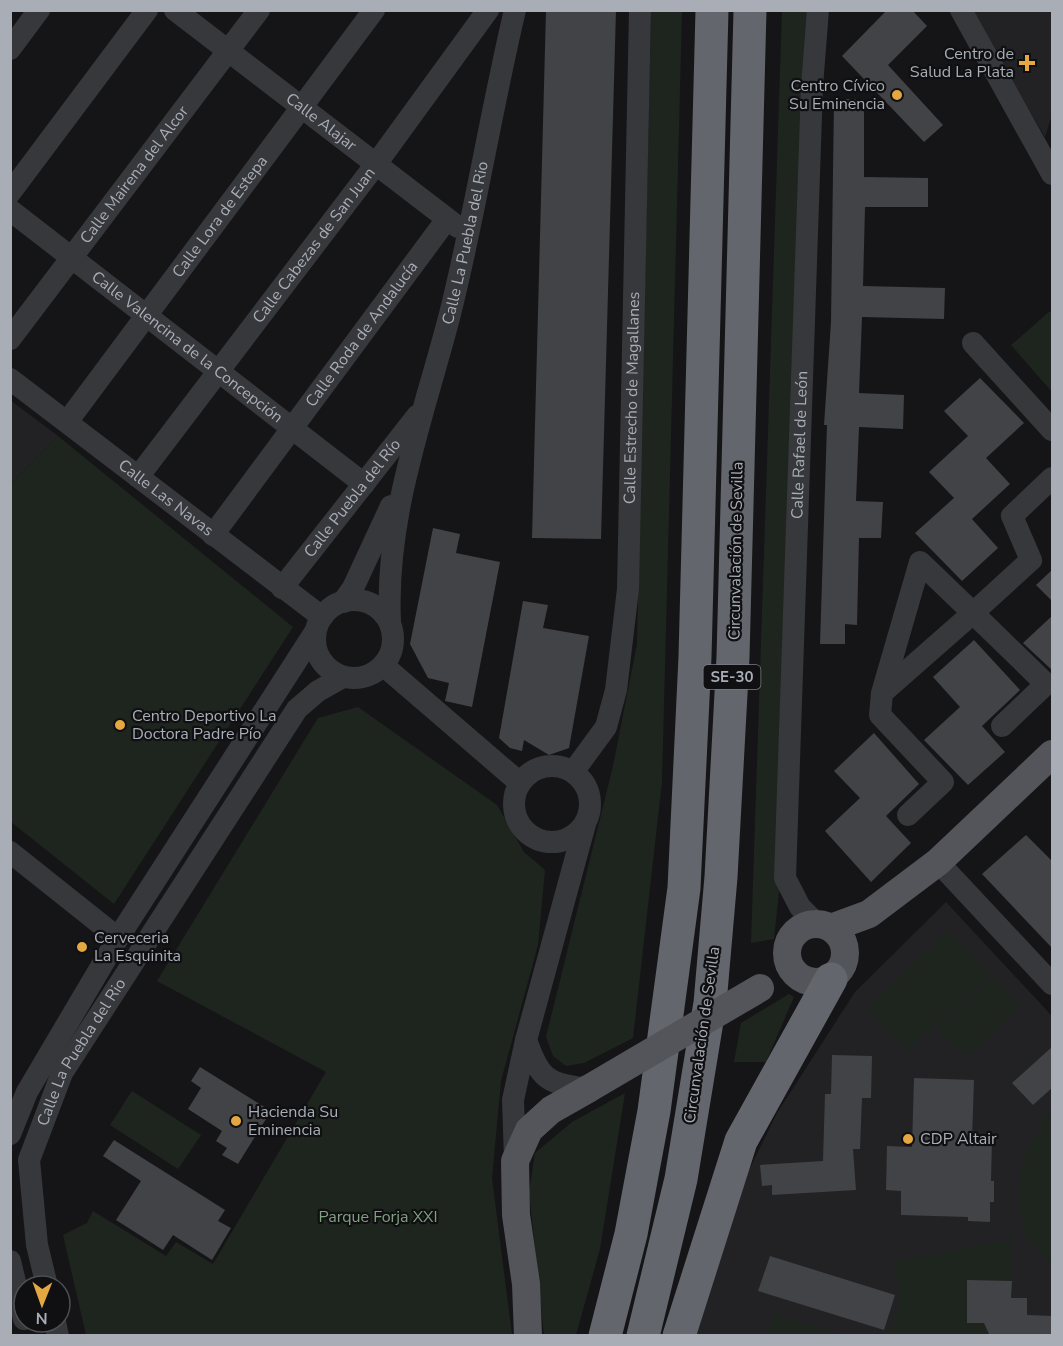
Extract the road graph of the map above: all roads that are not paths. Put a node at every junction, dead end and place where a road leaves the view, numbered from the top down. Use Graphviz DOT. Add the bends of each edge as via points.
graph roads {
  1 [pos="39,10"];
  2 [pos="147,10"];
  3 [pos="175,10"];
  4 [pos="258,10"];
  5 [pos="374,10"];
  6 [pos="488,10"];
  7 [pos="515,10"];
  8 [pos="640,10"];
  9 [pos="712,10"];
  10 [pos="750,10"];
  11 [pos="818,10"];
  12 [pos="961,10"];
  13 [pos="10,49"];
  14 [pos="228,51"];
  15 [pos="302,108"];
  16 [pos="1053,134"];
  17 [pos="376,164"];
  18 [pos="1048,167"];
  19 [pos="10,193"];
  20 [pos="10,210"];
  21 [pos="447,219"];
  22 [pos="466,234"];
  23 [pos="72,258"];
  24 [pos="146,315"];
  25 [pos="10,339"];
  26 [pos="973,344"];
  27 [pos="218,370"];
  28 [pos="10,378"];
  29 [pos="423,408"];
  30 [pos="67,422"];
  31 [pos="292,428"];
  32 [pos="1053,430"];
  33 [pos="405,472"];
  34 [pos="138,477"];
  35 [pos="1053,478"];
  36 [pos="364,484"];
  37 [pos="213,535"];
  38 [pos="282,588"];
  39 [pos="343,602"];
  40 [pos="973,613"];
  41 [pos="390,621"];
  42 [pos="319,624"];
  43 [pos="384,666"];
  44 [pos="343,677"];
  45 [pos="882,693"];
  46 [pos="1002,726"];
  47 [pos="1053,754"];
  48 [pos="573,772"];
  49 [pos="520,783"];
  50 [pos="908,815"];
  51 [pos="585,824"];
  52 [pos="541,841"];
  53 [pos="10,852"];
  54 [pos="938,861"];
  55 [pos="567,894"];
  56 [pos="869,914"];
  57 [pos="824,926"];
  58 [pos="118,938"];
  59 [pos="838,966"];
  60 [pos="793,968"];
  61 [pos="1053,984"];
  62 [pos="525,1040"];
  63 [pos="588,1089"];
  64 [pos="10,1134"];
  65 [pos="515,1161"];
  66 [pos="44,1274"];
  67 [pos="528,1335"];
  68 [pos="605,1335"];
  69 [pos="643,1335"];
  70 [pos="680,1335"];
  1 -- 13 [label="street"];
  2 -- 19 [label="street"];
  3 -- 14 [label="street, Calle Alajar"];
  4 -- 14 [label="street, Calle Mairena del Alcor"];
  5 -- 15 [label="street, Calle Lora de Estepa"];
  6 -- 17 [label="street, Calle Cabezas de San Juan"];
  7 -- 22 [label="street, Calle La Puebla del Rio"];
  8 -- 48 [label="street, Calle Estrecho de Magallanes" via="628,588 616,690 606,727"];
  9 -- 68 [label="highway, SE-30" via="695,657 684,888 654,1111"];
  10 -- 69 [label="highway, Circunvalación de Sevilla / SE-30" via="733,657 721,878 710,1003 681,1179"];
  11 -- 57 [label="street, Calle Rafael de León" via="812,86 785,878 800,907"];
  12 -- 18 [label="street"];
  14 -- 15 [label="street, Calle Alajar"];
  14 -- 23 [label="street, Calle Mairena del Alcor"];
  15 -- 17 [label="street, Calle Alajar"];
  15 -- 24 [label="street, Calle Lora de Estepa"];
  16 -- 18 [label="street"];
  17 -- 21 [label="street, Calle Alajar"];
  17 -- 27 [label="street, Calle Cabezas de San Juan"];
  20 -- 23 [label="street, Calle Valencina de la Concepción"];
  21 -- 22 [label="street, Calle Alajar"];
  21 -- 31 [label="street, Calle Roda de Andalucía"];
  22 -- 29 [label="street, Calle La Puebla del Rio" via="450,313"];
  23 -- 24 [label="street, Calle Valencina de la Concepción"];
  23 -- 25 [label="street, Calle Mairena del Alcor"];
  24 -- 27 [label="street, Calle Valencina de la Concepción"];
  24 -- 30 [label="street, Calle Lora de Estepa"];
  26 -- 32 [label="street"];
  27 -- 31 [label="street, Calle Valencina de la Concepción"];
  27 -- 34 [label="street, Calle Cabezas de San Juan"];
  28 -- 30 [label="street, Calle Las Navas"];
  29 -- 33 [label="street, Calle La Puebla del Rio"];
  29 -- 36 [label="street, Calle Puebla del Río"];
  30 -- 34 [label="street, Calle Las Navas"];
  31 -- 36 [label="street, Calle Valencina de la Concepción"];
  31 -- 37 [label="street, Calle Roda de Andalucía"];
  33 -- 39 [label="street" via="375,542"];
  33 -- 41 [label="street" via="388,588"];
  34 -- 37 [label="street, Calle Las Navas"];
  35 -- 40 [label="street" via="1012,516 1030,560"];
  36 -- 38 [label="street, Calle Puebla del Río"];
  37 -- 38 [label="street, Calle Las Navas"];
  38 -- 42 [label="street, Calle Las Navas"];
  39 -- 41 [label="street" via="370,603"];
  39 -- 42 [label="street" via="331,607"];
  40 -- 45 [label="street"];
  40 -- 45 [label="street" via="920,562"];
  40 -- 46 [label="street" via="1046,684"];
  41 -- 43 [label="street" via="394,644"];
  42 -- 44 [label="street" via="318,655 332,672"];
  42 -- 58 [label="street, Calle La Puebla del Rio"];
  43 -- 44 [label="street" via="365,677"];
  43 -- 49 [label="street"];
  44 -- 66 [label="street, Calle La Puebla del Rio" via="297,709 62,1073 29,1160 37,1245"];
  45 -- 50 [label="street" via="880,715 943,782"];
  47 -- 54 [label="main road"];
  48 -- 49 [label="street" via="550,766 533,771"];
  48 -- 51 [label="street" via="588,790 590,813"];
  49 -- 52 [label="street" via="515,794 516,817 530,836"];
  51 -- 52 [label="street" via="566,840"];
  51 -- 55 [label="street"];
  52 -- 55 [label="street" via="559,863"];
  53 -- 58 [label="street"];
  54 -- 56 [label="main road"];
  54 -- 61 [label="street"];
  55 -- 62 [label="street"];
  56 -- 57 [label="main road"];
  56 -- 59 [label="main road"];
  57 -- 59 [label="main road" via="844,944"];
  57 -- 60 [label="main road" via="799,929 792,936 788,945"];
  58 -- 64 [label="street, Calle La Puebla del Rio" via="27,1092"];
  59 -- 60 [label="main road" via="815,983"];
  59 -- 70 [label="highway" via="741,1141"];
  60 -- 63 [label="main road, bridge"];
  62 -- 63 [label="street" via="536,1068 555,1084"];
  62 -- 65 [label="street" via="513,1100"];
  63 -- 65 [label="main road" via="551,1110 530,1130"];
  65 -- 67 [label="main road" via="516,1215 526,1284"];
}
